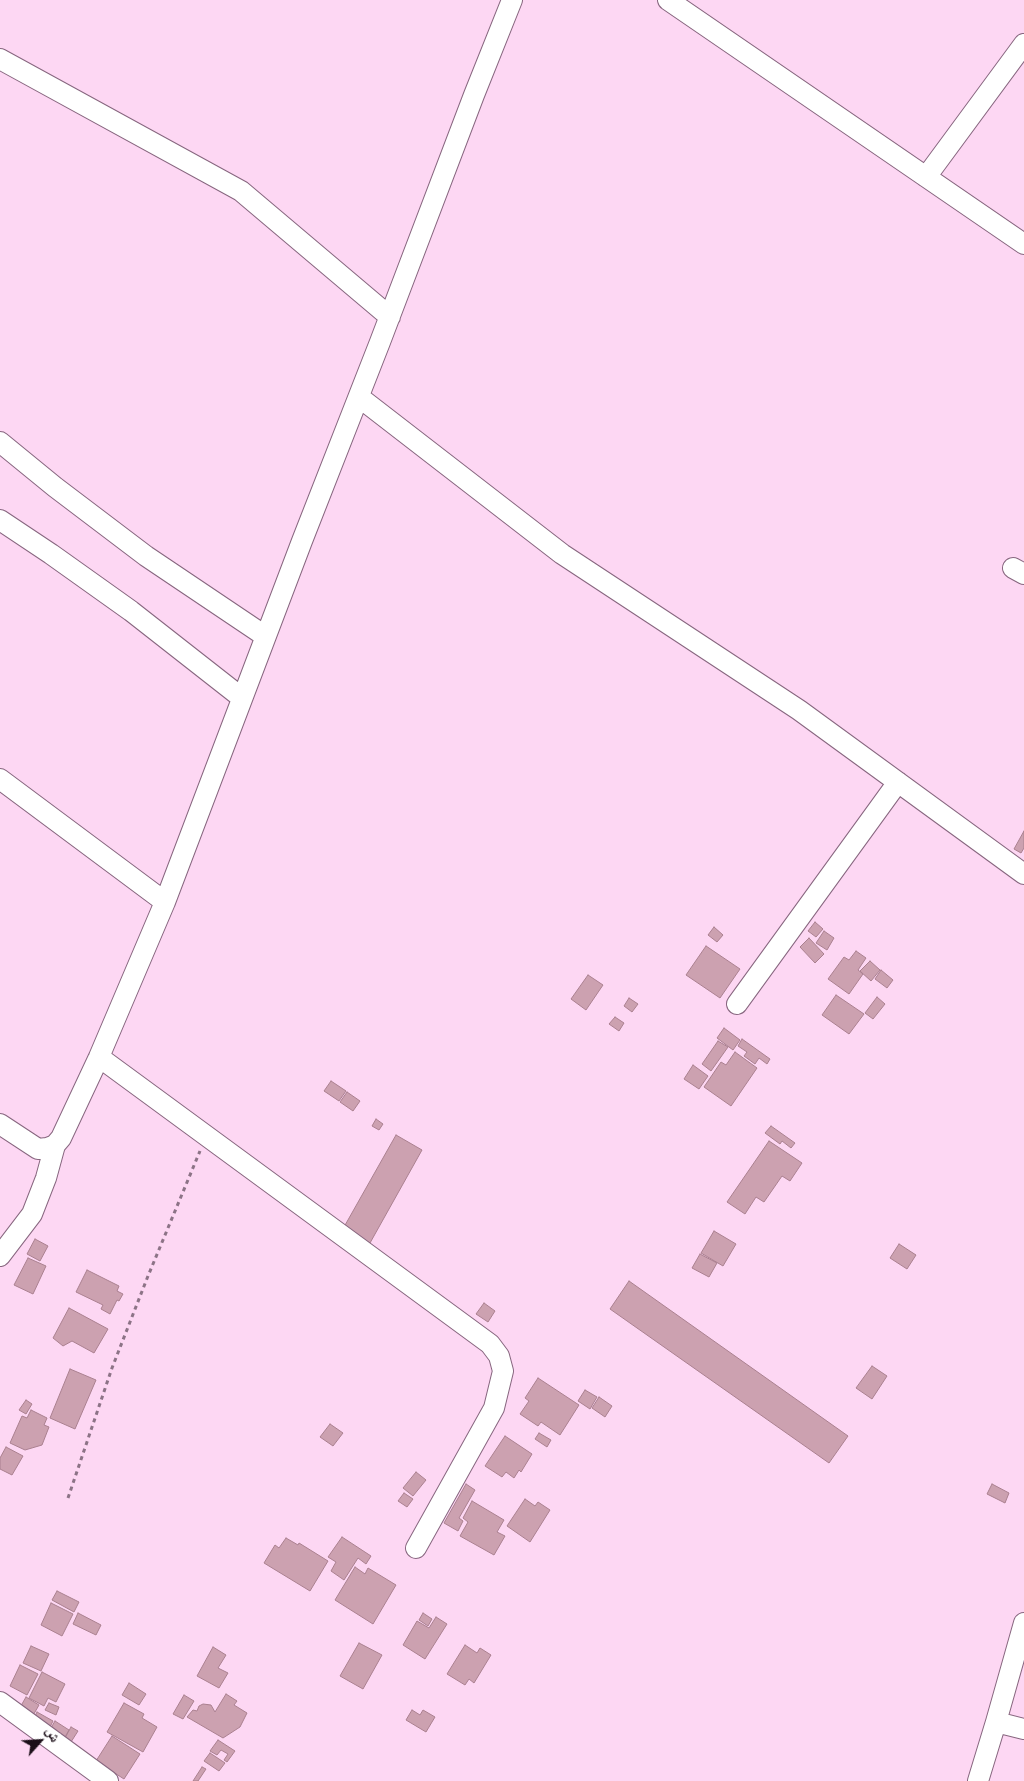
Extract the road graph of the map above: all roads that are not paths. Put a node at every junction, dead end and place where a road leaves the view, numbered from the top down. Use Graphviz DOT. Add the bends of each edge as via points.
graph roads {
  1 [pos="512,0"];
  2 [pos="668,0"];
  3 [pos="1024,44"];
  4 [pos="0,59"];
  5 [pos="926,177"];
  6 [pos="1024,244"];
  7 [pos="390,317"];
  8 [pos="358,397"];
  9 [pos="0,442"];
  10 [pos="0,520"];
  11 [pos="266,636"];
  12 [pos="242,698"];
  13 [pos="0,779"];
  14 [pos="898,782"];
  15 [pos="1024,874"];
  16 [pos="165,902"];
  17 [pos="738,1004"];
  18 [pos="99,1057"];
  19 [pos="0,1124"];
  20 [pos="55,1145"];
  21 [pos="0,1256"];
  22 [pos="416,1548"];
  23 [pos="1024,1623"];
  24 [pos="0,1702"];
  25 [pos="996,1722"];
  26 [pos="1024,1730"];
  27 [pos="108,1781"];
  28 [pos="978,1781"];
  1 -- 7 [label="street"];
  2 -- 5 [label="street"];
  3 -- 5 [label="street"];
  4 -- 7 [label="street" via="241,191"];
  5 -- 6 [label="street"];
  7 -- 8 [label="street"];
  8 -- 11 [label="street"];
  8 -- 14 [label="street" via="562,554 799,710"];
  9 -- 11 [label="street" via="146,556"];
  10 -- 12 [label="street" via="131,611"];
  11 -- 12 [label="street"];
  12 -- 16 [label="street"];
  13 -- 16 [label="street"];
  14 -- 15 [label="street"];
  14 -- 17 [label="street"];
  16 -- 18 [label="street"];
  18 -- 20 [label="street"];
  18 -- 22 [label="street" via="490,1344 499,1356 503,1371 494,1408"];
  19 -- 20 [label="street" via="38,1149"];
  20 -- 21 [label="street" via="32,1214"];
  23 -- 25 [label="street"];
  24 -- 27 [label="street"];
  25 -- 26 [label="street"];
  25 -- 28 [label="street"];
}
